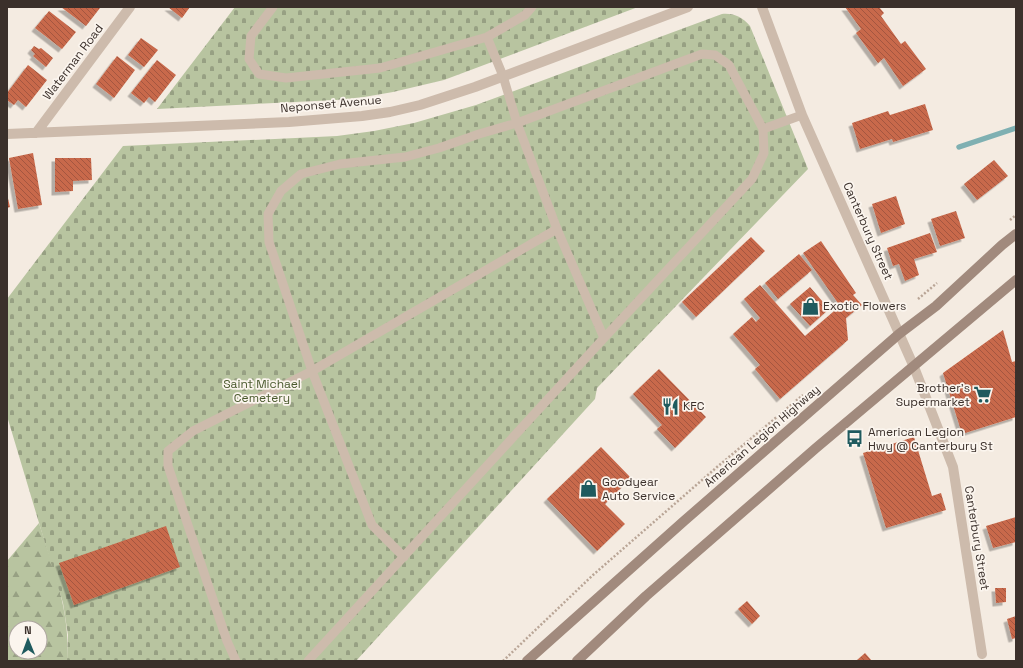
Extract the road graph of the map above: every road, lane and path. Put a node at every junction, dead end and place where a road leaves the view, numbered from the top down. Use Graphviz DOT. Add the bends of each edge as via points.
graph roads {
  1 [pos="130,7"];
  2 [pos="273,7"];
  3 [pos="532,7"];
  4 [pos="688,7"];
  5 [pos="762,7"];
  6 [pos="487,37"];
  7 [pos="503,76"];
  8 [pos="802,115"];
  9 [pos="517,122"];
  10 [pos="763,129"];
  11 [pos="36,132"];
  12 [pos="7,134"];
  13 [pos="557,229"];
  14 [pos="1016,234"];
  15 [pos="1016,280"];
  16 [pos="899,334"];
  17 [pos="604,338"];
  18 [pos="914,367"];
  19 [pos="312,371"];
  20 [pos="404,557"];
  21 [pos="982,654"];
  22 [pos="236,661"];
  23 [pos="308,661"];
  24 [pos="527,661"];
  25 [pos="577,661"];
  1 -- 11 [label="street, Waterman Road"];
  2 -- 6 [label="lane" via="251,36 249,59 258,74 286,78 380,68"];
  3 -- 6 [label="lane" via="525,15"];
  4 -- 7 [label="street, Neponset Avenue"];
  5 -- 8 [label="street, Canterbury Street"];
  6 -- 7 [label="lane"];
  7 -- 9 [label="lane"];
  7 -- 11 [label="street, Neponset Avenue" via="420,105 362,116 289,122"];
  8 -- 10 [label="lane"];
  8 -- 16 [label="street, Canterbury Street"];
  9 -- 10 [label="lane" via="702,54 715,55 729,65"];
  9 -- 13 [label="lane"];
  9 -- 19 [label="lane" via="405,157 340,164 301,174 281,190 268,214 268,242"];
  10 -- 17 [label="lane" via="764,153 752,179"];
  11 -- 12 [label="street, Neponset Avenue"];
  13 -- 17 [label="lane"];
  13 -- 19 [label="lane"];
  14 -- 16 [label="main road, American Legion Highway" via="936,306"];
  15 -- 18 [label="main road"];
  16 -- 18 [label="street, Canterbury Street"];
  16 -- 24 [label="main road, American Legion Highway"];
  17 -- 20 [label="lane"];
  18 -- 21 [label="street, Canterbury Street" via="953,467"];
  18 -- 25 [label="main road" via="816,448 646,596"];
  19 -- 20 [label="lane" via="372,525"];
  19 -- 22 [label="lane" via="193,431 168,451 168,466"];
  20 -- 23 [label="lane"];
}
